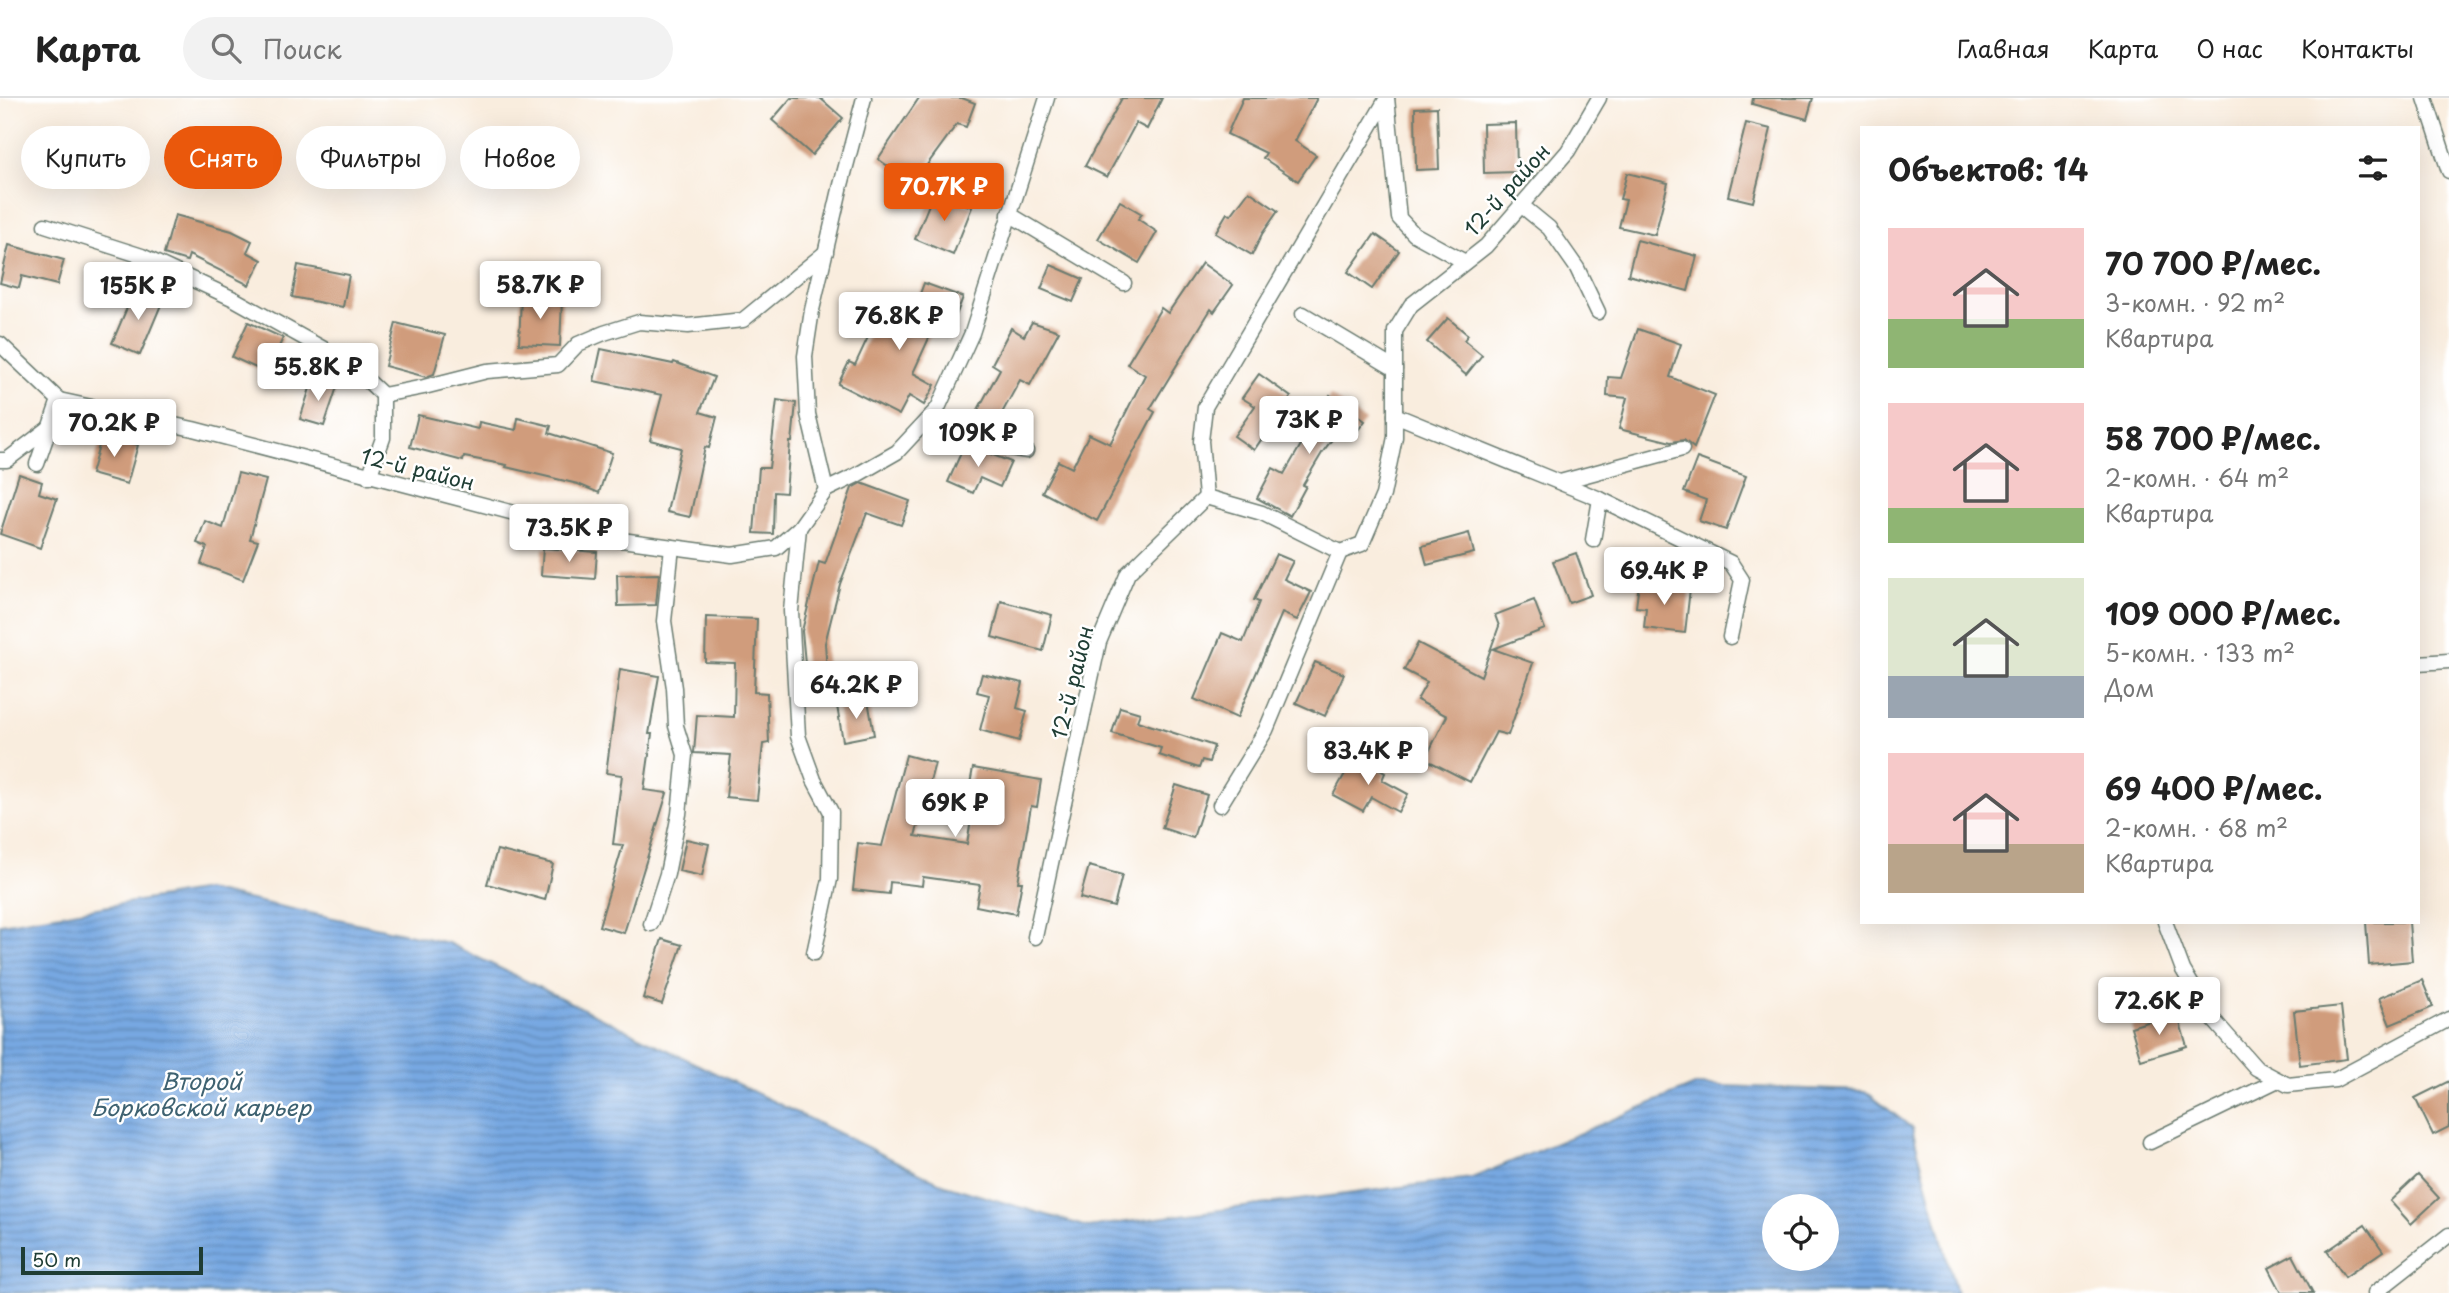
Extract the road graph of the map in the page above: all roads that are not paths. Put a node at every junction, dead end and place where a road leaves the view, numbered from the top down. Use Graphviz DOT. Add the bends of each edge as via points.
graph roads {
  1 [pos="864,98"];
  2 [pos="1047,98"];
  3 [pos="1387,98"];
  4 [pos="1599,98"];
  5 [pos="2424,98"];
  6 [pos="2449,171"];
  7 [pos="1521,205"];
  8 [pos="1009,214"];
  9 [pos="45,225"];
  10 [pos="826,252"];
  11 [pos="1465,262"];
  12 [pos="1124,283"];
  13 [pos="1598,312"];
  14 [pos="1303,314"];
  15 [pos="0,344"];
  16 [pos="1395,369"];
  17 [pos="383,395"];
  18 [pos="59,400"];
  19 [pos="1395,415"];
  20 [pos="930,416"];
  21 [pos="49,428"];
  22 [pos="1682,449"];
  23 [pos="1026,451"];
  24 [pos="0,460"];
  25 [pos="37,464"];
  26 [pos="369,477"];
  27 [pos="1560,482"];
  28 [pos="826,489"];
  29 [pos="1206,497"];
  30 [pos="1600,499"];
  31 [pos="799,528"];
  32 [pos="1593,540"];
  33 [pos="672,547"];
  34 [pos="1340,552"];
  35 [pos="1730,636"];
  36 [pos="2449,661"];
  37 [pos="2420,663"];
  38 [pos="1220,805"];
  39 [pos="651,924"];
  40 [pos="2166,924"];
  41 [pos="1035,937"];
  42 [pos="814,953"];
  43 [pos="2449,1019"];
  44 [pos="2278,1080"];
  45 [pos="2150,1142"];
  46 [pos="2449,1235"];
  47 [pos="2375,1293"];
  1 -- 10 [label="lane"];
  2 -- 8 [label="lane"];
  3 -- 11 [label="lane" via="1399,218 1414,234"];
  3 -- 29 [label="lane" via="1205,407 1200,441"];
  4 -- 7 [label="lane, 12-й район" via="1568,151"];
  5 -- 6 [label="lane"];
  7 -- 11 [label="lane, 12-й район" via="1486,246"];
  7 -- 13 [label="lane" via="1549,228"];
  8 -- 12 [label="lane"];
  8 -- 20 [label="lane" via="972,333 938,408"];
  9 -- 17 [label="lane" via="142,256 234,299 349,363"];
  10 -- 17 [label="lane" via="743,320 688,326 639,322 578,344 558,365 487,371"];
  10 -- 28 [label="lane" via="805,356 808,414"];
  11 -- 16 [label="lane, 12-й район" via="1410,305 1395,331"];
  14 -- 16 [label="lane"];
  15 -- 18 [label="lane"];
  16 -- 19 [label="lane, 12-й район"];
  17 -- 26 [label="lane" via="383,438"];
  18 -- 21 [label="lane"];
  18 -- 26 [label="lane, 12-й район" via="193,429"];
  19 -- 27 [label="lane"];
  19 -- 34 [label="lane, 12-й район" via="1383,495 1362,544"];
  20 -- 23 [label="lane" via="987,444"];
  20 -- 28 [label="lane" via="897,452"];
  21 -- 24 [label="lane" via="7,460"];
  21 -- 25 [label="lane"];
  22 -- 27 [label="lane"];
  26 -- 33 [label="lane, 12-й район" via="614,539"];
  27 -- 30 [label="lane"];
  28 -- 31 [label="lane, 12-й район"];
  29 -- 34 [label="lane" via="1262,513"];
  29 -- 41 [label="lane, 12-й район" via="1128,573 1099,642"];
  30 -- 32 [label="lane"];
  30 -- 35 [label="lane" via="1731,563 1742,580"];
  31 -- 33 [label="lane, 12-й район" via="776,548 732,555"];
  31 -- 42 [label="lane" via="791,611 798,736 831,812 830,879"];
  33 -- 39 [label="lane" via="664,621 676,726 685,755 667,874"];
  34 -- 38 [label="lane" via="1266,730"];
  36 -- 37 [label="lane"];
  40 -- 44 [label="lane" via="2183,970 2211,1017 2256,1068"];
  43 -- 44 [label="lane" via="2335,1080 2288,1085"];
  44 -- 45 [label="lane"];
  46 -- 47 [label="lane"];
}
